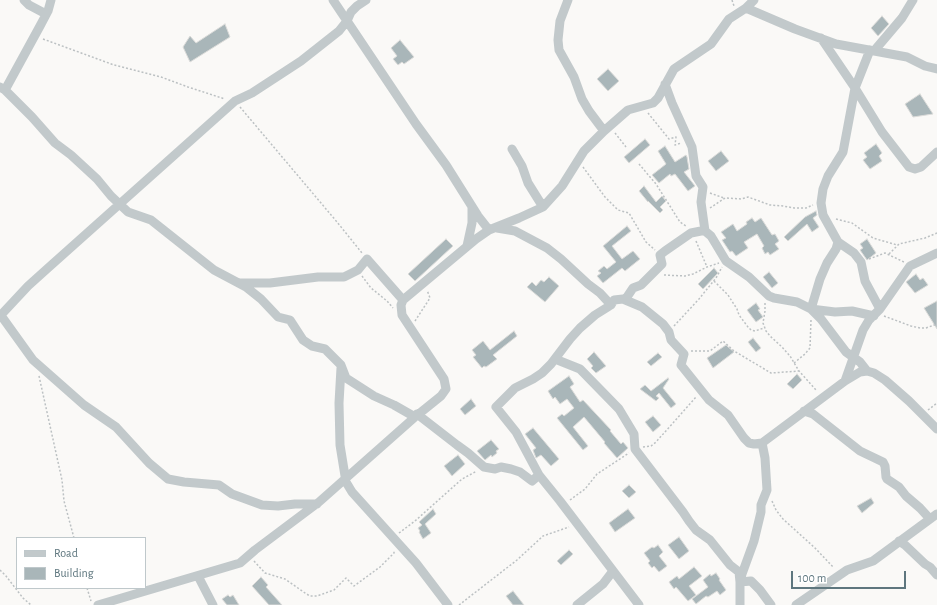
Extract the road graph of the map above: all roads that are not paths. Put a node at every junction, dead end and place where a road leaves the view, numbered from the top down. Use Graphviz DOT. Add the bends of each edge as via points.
graph roads {
  1 [pos="24,0"];
  2 [pos="51,0"];
  3 [pos="333,0"];
  4 [pos="366,0"];
  5 [pos="568,0"];
  6 [pos="754,0"];
  7 [pos="913,0"];
  8 [pos="746,8"];
  9 [pos="46,14"];
  10 [pos="348,21"];
  11 [pos="821,38"];
  12 [pos="872,51"];
  13 [pos="937,69"];
  14 [pos="665,84"];
  15 [pos="855,88"];
  16 [pos="2,89"];
  17 [pos="605,130"];
  18 [pos="512,149"];
  19 [pos="937,152"];
  20 [pos="120,204"];
  21 [pos="472,206"];
  22 [pos="543,207"];
  23 [pos="492,229"];
  24 [pos="705,231"];
  25 [pos="838,242"];
  26 [pos="467,246"];
  27 [pos="937,253"];
  28 [pos="238,283"];
  29 [pos="403,300"];
  30 [pos="625,300"];
  31 [pos="611,305"];
  32 [pos="811,309"];
  33 [pos="877,312"];
  34 [pos="0,315"];
  35 [pos="854,358"];
  36 [pos="555,359"];
  37 [pos="341,365"];
  38 [pos="867,371"];
  39 [pos="845,381"];
  40 [pos="804,411"];
  41 [pos="416,416"];
  42 [pos="937,429"];
  43 [pos="762,443"];
  44 [pos="539,475"];
  45 [pos="346,479"];
  46 [pos="317,504"];
  47 [pos="934,517"];
  48 [pos="899,541"];
  49 [pos="613,571"];
  50 [pos="937,575"];
  51 [pos="198,576"];
  52 [pos="740,582"];
  53 [pos="98,605"];
  54 [pos="213,605"];
  55 [pos="448,605"];
  56 [pos="577,605"];
  57 [pos="639,605"];
  58 [pos="740,605"];
  59 [pos="771,605"];
  60 [pos="796,605"];
  1 -- 9 [label="street"];
  2 -- 9 [label="street"];
  3 -- 10 [label="street"];
  4 -- 10 [label="street" via="351,12"];
  5 -- 17 [label="street" via="560,20 559,50 574,77 582,99"];
  6 -- 8 [label="street"];
  7 -- 12 [label="street" via="902,18"];
  8 -- 11 [label="street"];
  8 -- 14 [label="street" via="729,19 711,44 674,69"];
  9 -- 16 [label="street"];
  10 -- 20 [label="street" via="301,61 235,101"];
  10 -- 21 [label="street"];
  11 -- 12 [label="street" via="836,44"];
  11 -- 15 [label="street"];
  12 -- 13 [label="street" via="907,57"];
  12 -- 15 [label="street"];
  14 -- 17 [label="street" via="653,103 628,110"];
  14 -- 24 [label="street" via="692,146 696,176 703,187 701,202"];
  15 -- 19 [label="street" via="882,132 909,167 915,170 921,167"];
  15 -- 25 [label="street" via="843,152 826,182 821,202 824,217"];
  16 -- 20 [label="street"];
  17 -- 22 [label="street" via="578,158 562,186"];
  18 -- 22 [label="street"];
  20 -- 28 [label="street" via="128,212 151,220 214,270"];
  20 -- 34 [label="street" via="28,286"];
  21 -- 23 [label="street" via="478,216"];
  21 -- 26 [label="street" via="472,223"];
  22 -- 23 [label="street"];
  23 -- 26 [label="street"];
  23 -- 31 [label="street" via="515,231 547,248"];
  24 -- 30 [label="street" via="691,233 660,255 662,264 641,285 633,288"];
  24 -- 32 [label="street" via="711,236 726,261 760,288 774,298 797,302"];
  25 -- 32 [label="street" via="820,279"];
  25 -- 33 [label="street" via="854,253 859,260"];
  26 -- 29 [label="street"];
  27 -- 33 [label="street" via="910,266"];
  28 -- 29 [label="street" via="344,277 358,270 367,259"];
  28 -- 37 [label="street" via="261,299 278,317 290,320 303,340 312,346 325,349"];
  29 -- 41 [label="street" via="402,315 444,377 446,386 441,396"];
  30 -- 31 [label="street" via="614,300"];
  30 -- 43 [label="street" via="642,307 664,324 671,340 684,354 681,365 702,392 728,415 746,440 754,444"];
  31 -- 36 [label="street" via="586,322"];
  32 -- 33 [label="street"];
  32 -- 35 [label="street" via="846,352"];
  33 -- 35 [label="street" via="863,330"];
  34 -- 46 [label="street" via="33,360 84,406 116,427 149,463 168,479 219,485 232,494 262,505"];
  35 -- 38 [label="street"];
  35 -- 39 [label="street"];
  36 -- 44 [label="street" via="542,373 515,388 496,407 516,432"];
  36 -- 52 [label="street" via="580,369 616,405 634,434 635,449 692,526 710,540 739,572"];
  37 -- 41 [label="street" via="346,378 374,396"];
  37 -- 45 [label="street" via="340,445"];
  38 -- 39 [label="street"];
  38 -- 42 [label="street" via="885,380"];
  39 -- 40 [label="street"];
  40 -- 43 [label="street"];
  40 -- 47 [label="street" via="813,414 860,451 883,462 887,479"];
  41 -- 44 [label="street" via="484,467 511,469 532,480"];
  41 -- 45 [label="street"];
  43 -- 52 [label="street" via="767,490"];
  44 -- 49 [label="street"];
  45 -- 46 [label="street"];
  45 -- 55 [label="street" via="352,492 416,563"];
  46 -- 51 [label="street" via="240,563"];
  47 -- 48 [label="street"];
  48 -- 50 [label="street"];
  48 -- 60 [label="street" via="869,563 855,566"];
  49 -- 56 [label="street"];
  49 -- 57 [label="street"];
  51 -- 53 [label="street"];
  51 -- 54 [label="street"];
  52 -- 58 [label="street"];
  52 -- 59 [label="street" via="751,581"];
}
